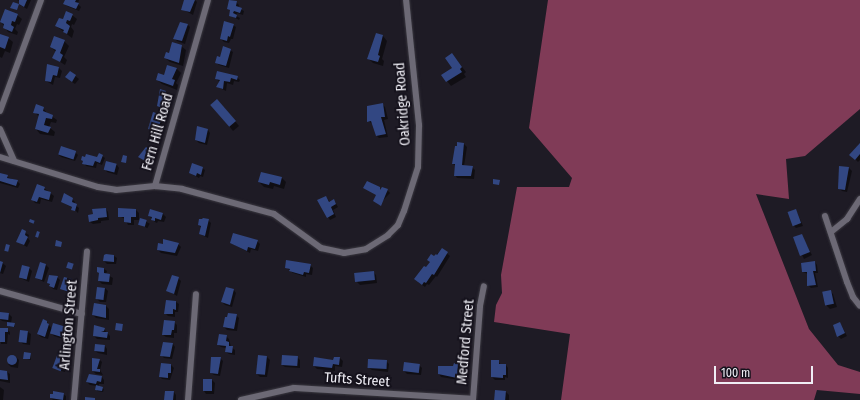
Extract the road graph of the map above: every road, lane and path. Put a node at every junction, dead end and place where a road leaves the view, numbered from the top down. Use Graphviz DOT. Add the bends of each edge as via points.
graph roads {
  1 [pos="41,0"];
  2 [pos="208,0"];
  3 [pos="406,0"];
  4 [pos="0,111"];
  5 [pos="0,129"];
  6 [pos="0,157"];
  7 [pos="14,161"];
  8 [pos="155,186"];
  9 [pos="860,199"];
  10 [pos="825,216"];
  11 [pos="831,232"];
  12 [pos="87,252"];
  13 [pos="484,286"];
  14 [pos="0,291"];
  15 [pos="196,294"];
  16 [pos="860,306"];
  17 [pos="82,314"];
  18 [pos="74,400"];
  19 [pos="188,400"];
  20 [pos="241,400"];
  21 [pos="473,400"];
  1 -- 4 [label="street"];
  2 -- 8 [label="street, Fern Hill Road"];
  3 -- 8 [label="street, Oakridge Road" via="419,125 418,167 398,225 388,235 366,248 344,253 321,248 274,214 182,189"];
  5 -- 7 [label="street"];
  6 -- 7 [label="street, Fern Hill Road"];
  7 -- 8 [label="street, Fern Hill Road" via="98,187 116,190"];
  9 -- 11 [label="street" via="847,219"];
  10 -- 11 [label="street"];
  11 -- 16 [label="street" via="847,282"];
  12 -- 17 [label="street, Arlington Street"];
  13 -- 21 [label="street, Medford Street" via="480,306"];
  14 -- 17 [label="street"];
  15 -- 19 [label="street"];
  17 -- 18 [label="street, Arlington Street"];
  20 -- 21 [label="street, Tufts Street" via="294,388"];
}
